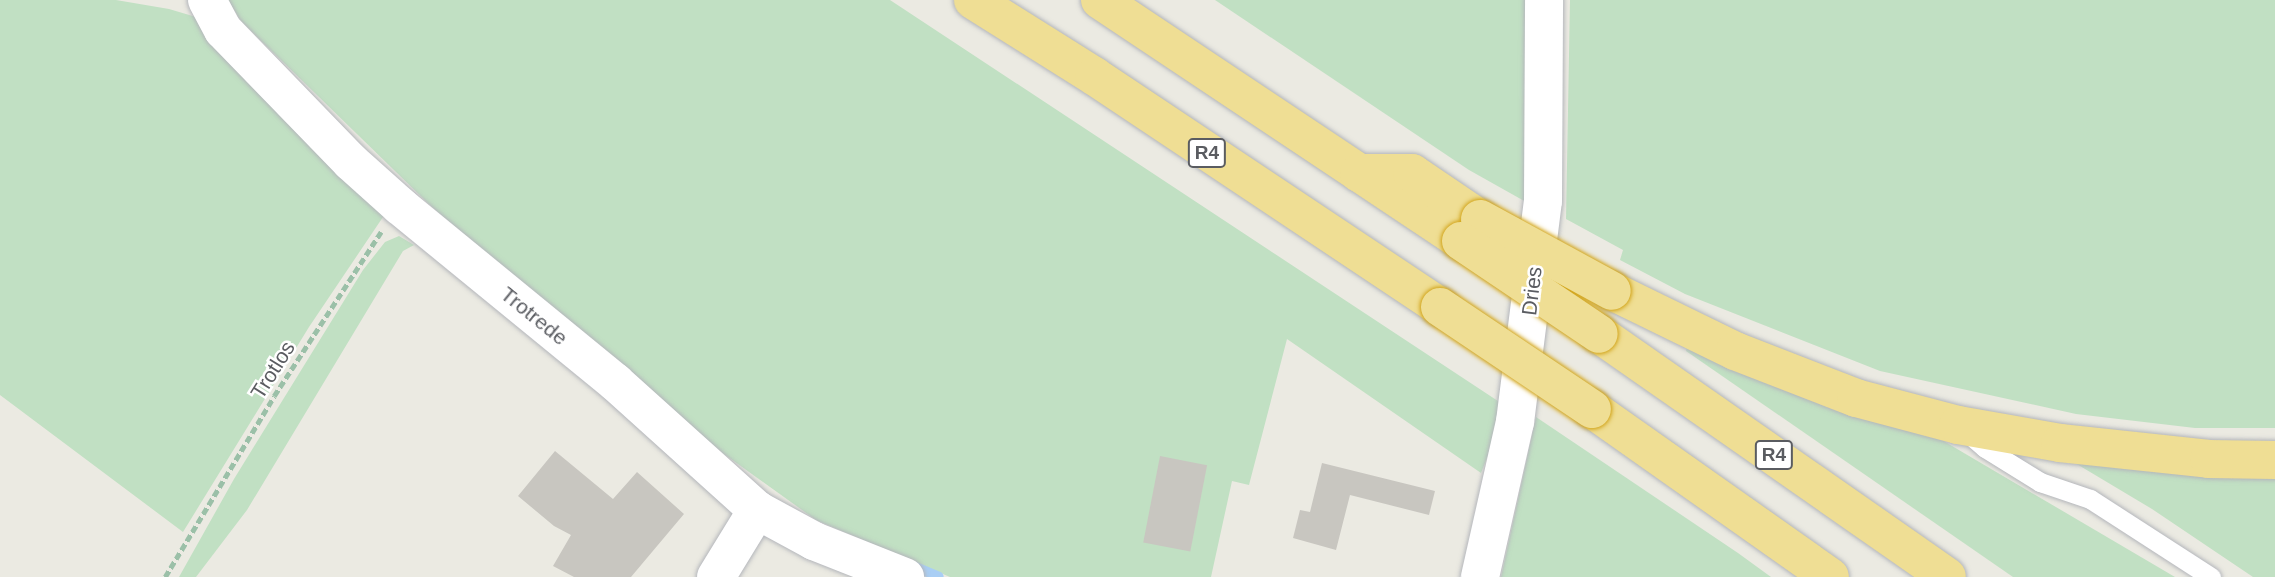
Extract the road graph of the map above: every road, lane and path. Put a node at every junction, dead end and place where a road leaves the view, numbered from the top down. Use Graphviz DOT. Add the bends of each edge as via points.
graph roads {
  1 [pos="207,0"];
  2 [pos="973,0"];
  3 [pos="1100,0"];
  4 [pos="1544,0"];
  5 [pos="400,206"];
  6 [pos="1470,230"];
  7 [pos="1958,425"];
  8 [pos="2275,460"];
  9 [pos="757,510"];
  10 [pos="165,577"];
  11 [pos="716,577"];
  12 [pos="905,577"];
  13 [pos="1480,577"];
  14 [pos="1830,577"];
  15 [pos="1947,577"];
  16 [pos="2211,577"];
  1 -- 5 [label="street, Trotrede" via="223,30"];
  2 -- 14 [label="highway, R4, bridge" via="1592,409"];
  3 -- 6 [label="highway, R4" via="1359,173"];
  4 -- 13 [label="street, Dries" via="1543,201 1515,422"];
  5 -- 9 [label="street, Trotrede" via="615,382"];
  5 -- 10 [label="path, Trotlos" via="282,384"];
  6 -- 7 [label="highway, bridge" via="1735,351 1856,398"];
  6 -- 15 [label="highway, R4, bridge" via="1599,334"];
  7 -- 8 [label="highway" via="2060,443 2209,459"];
  7 -- 16 [label="lane" via="2029,475 2090,499"];
  9 -- 11 [label="street"];
  9 -- 12 [label="street, Trotrede" via="814,541"];
}
